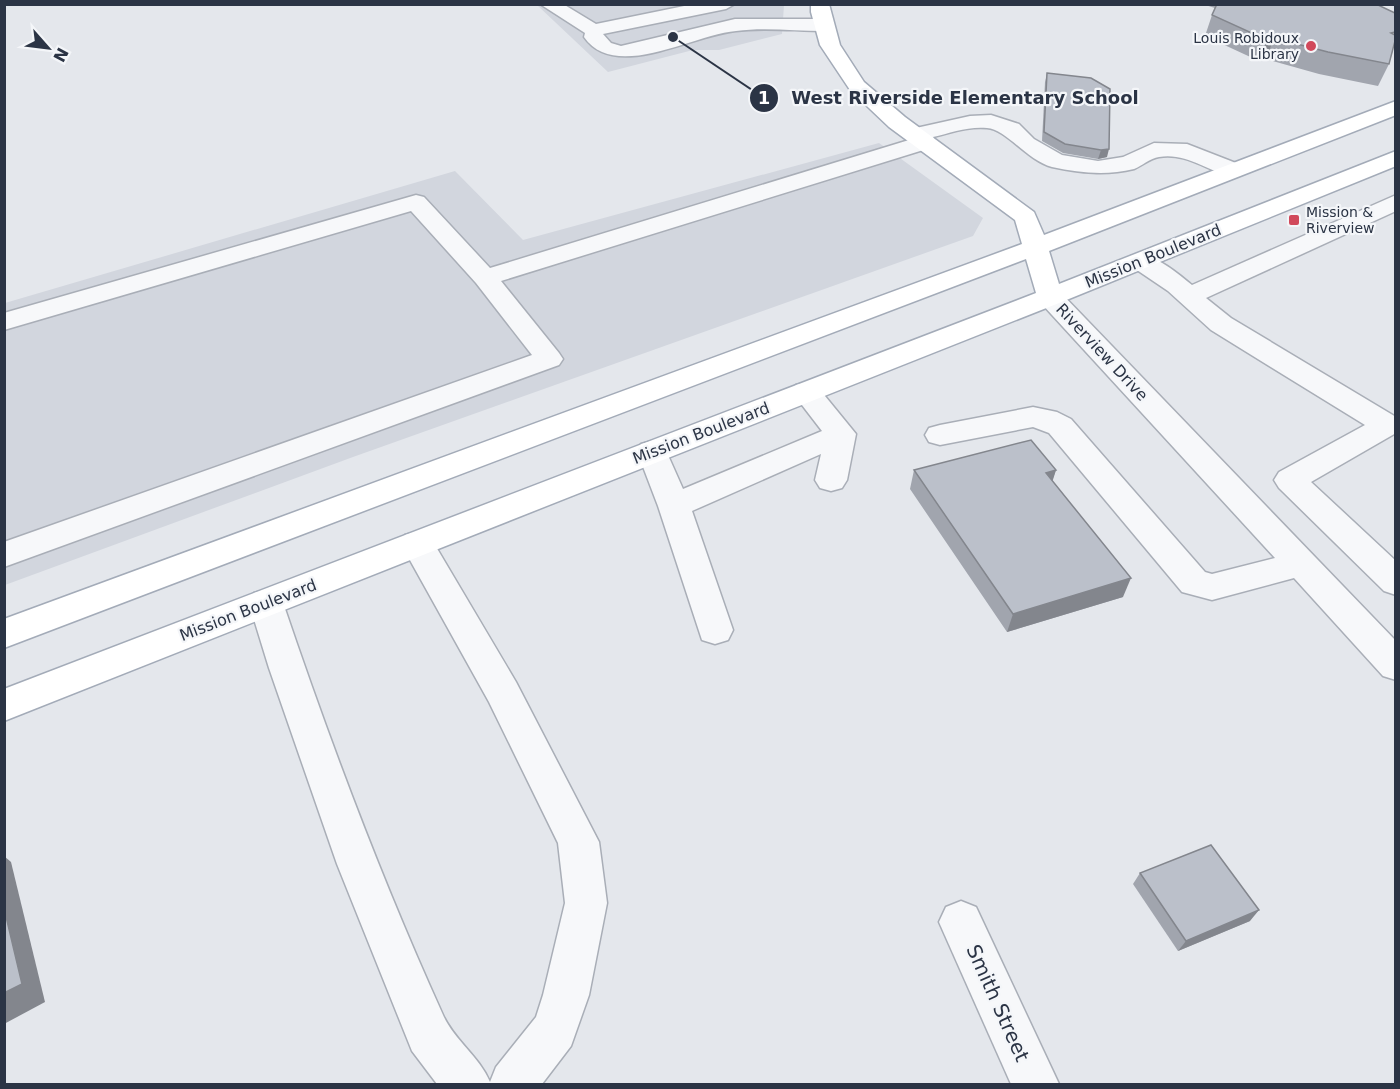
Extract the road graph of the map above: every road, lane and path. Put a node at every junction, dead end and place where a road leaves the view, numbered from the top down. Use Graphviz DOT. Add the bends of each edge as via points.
graph roads {
  1 [pos="549,4"];
  2 [pos="726,4"];
  3 [pos="820,4"];
  4 [pos="824,25"];
  5 [pos="595,31"];
  6 [pos="1395,107"];
  7 [pos="920,138"];
  8 [pos="1395,158"];
  9 [pos="1233,170"];
  10 [pos="1395,202"];
  11 [pos="1036,247"];
  12 [pos="1140,261"];
  13 [pos="485,278"];
  14 [pos="1189,296"];
  15 [pos="1050,297"];
  16 [pos="4,322"];
  17 [pos="806,392"];
  18 [pos="1391,424"];
  19 [pos="841,434"];
  20 [pos="940,435"];
  21 [pos="652,451"];
  22 [pos="831,480"];
  23 [pos="674,506"];
  24 [pos="417,544"];
  25 [pos="4,555"];
  26 [pos="1301,564"];
  27 [pos="1395,582"];
  28 [pos="266,603"];
  29 [pos="715,630"];
  30 [pos="4,634"];
  31 [pos="1395,665"];
  32 [pos="4,705"];
  33 [pos="961,922"];
  34 [pos="467,1084"];
  35 [pos="513,1084"];
  36 [pos="1035,1084"];
  1 -- 5 [label="street"];
  2 -- 5 [label="street"];
  3 -- 4 [label="main road, Riverview Drive"];
  4 -- 5 [label="street" via="735,25 614,53 593,37"];
  4 -- 7 [label="main road, Riverview Drive" via="830,45 857,86"];
  6 -- 9 [label="main road"];
  7 -- 9 [label="street" via="969,122 991,121 1011,129 1026,144 1056,161 1098,168 1128,163 1154,150 1187,152"];
  7 -- 11 [label="main road, Riverview Drive" via="1026,217"];
  7 -- 13 [label="street"];
  8 -- 12 [label="main road, Mission Boulevard"];
  9 -- 11 [label="main road"];
  10 -- 14 [label="street"];
  11 -- 15 [label="main road, Riverview Drive"];
  11 -- 30 [label="main road"];
  12 -- 14 [label="street"];
  12 -- 15 [label="main road, Mission Boulevard"];
  13 -- 16 [label="street" via="416,202"];
  13 -- 25 [label="street" via="549,359"];
  14 -- 18 [label="street" via="1221,324"];
  15 -- 17 [label="main road, Mission Boulevard"];
  15 -- 26 [label="street, Riverview Drive"];
  17 -- 19 [label="street"];
  17 -- 21 [label="main road, Mission Boulevard"];
  18 -- 27 [label="street" via="1290,480"];
  19 -- 22 [label="street"];
  19 -- 23 [label="street"];
  20 -- 26 [label="street" via="1033,417 1060,426 1194,583 1212,587"];
  21 -- 23 [label="street"];
  21 -- 24 [label="main road, Mission Boulevard"];
  23 -- 29 [label="street"];
  24 -- 28 [label="main road, Mission Boulevard"];
  24 -- 35 [label="street" via="503,693 578,842 586,903 566,995 555,1030"];
  26 -- 31 [label="street, Riverview Drive"];
  28 -- 32 [label="main road, Mission Boulevard"];
  28 -- 34 [label="street" via="358,864 428,1035"];
  33 -- 36 [label="street, Smith Street"];
}
